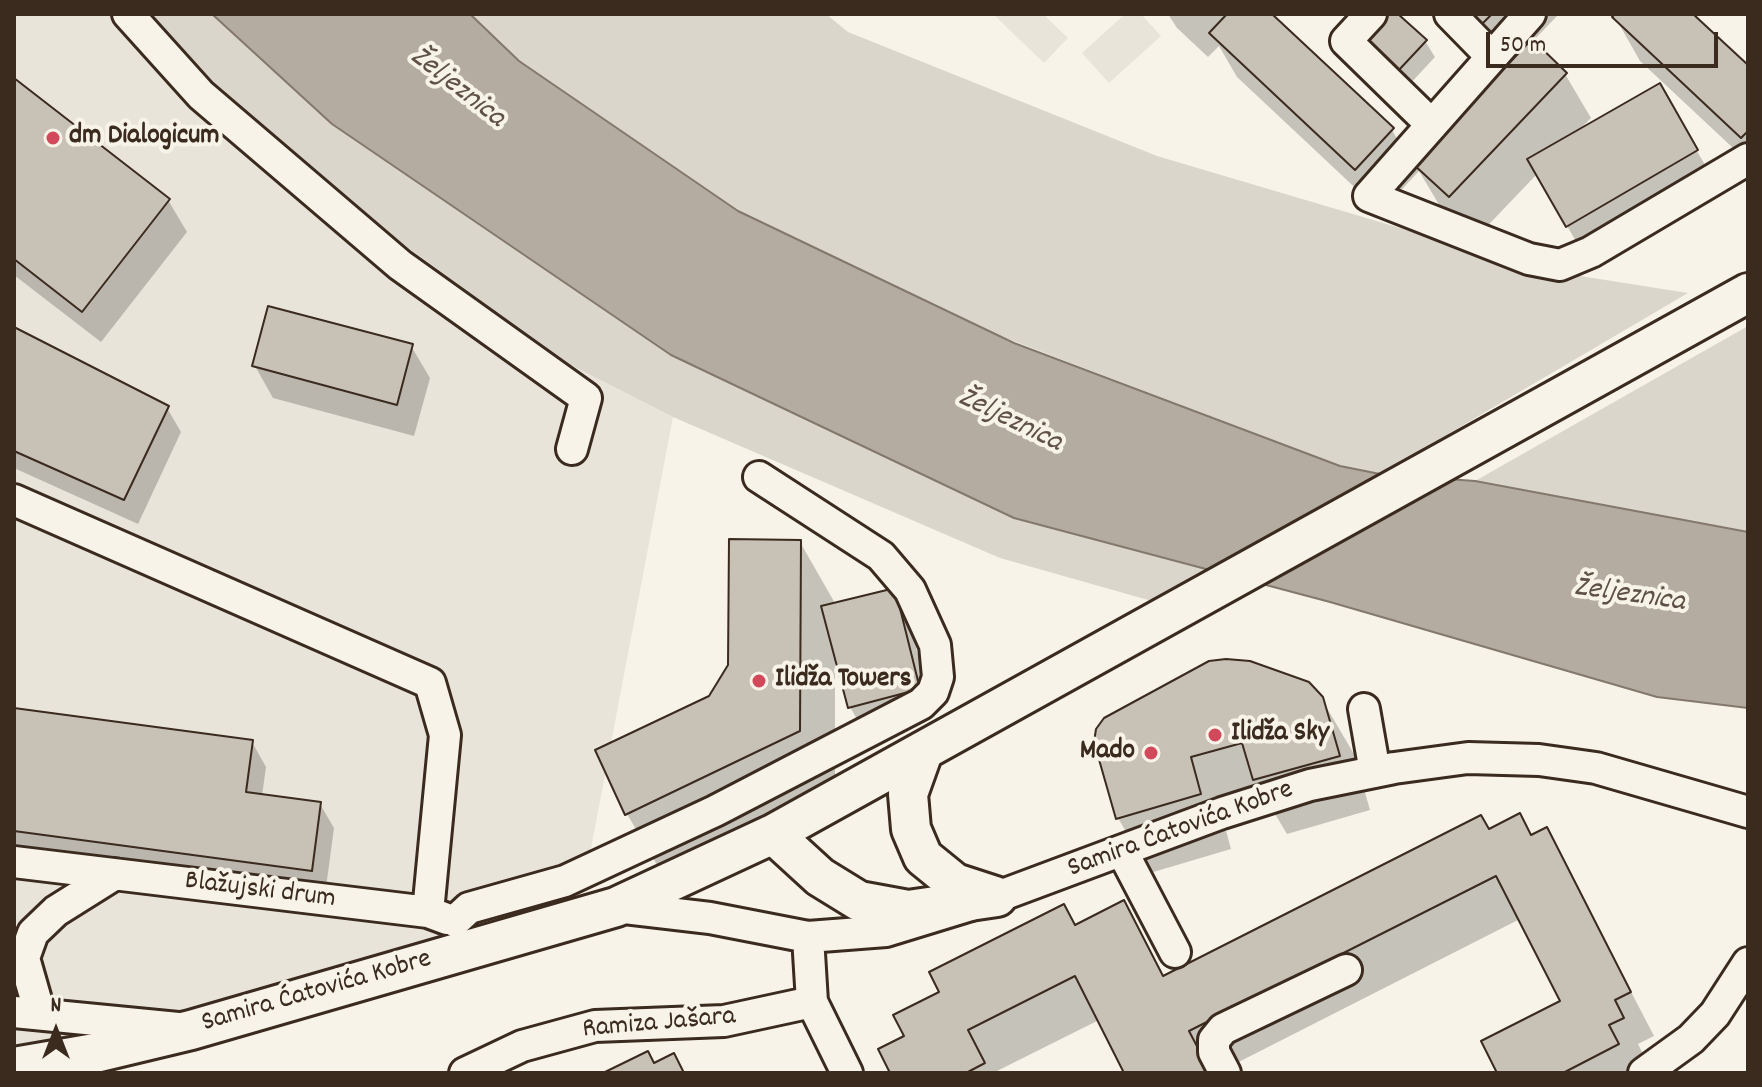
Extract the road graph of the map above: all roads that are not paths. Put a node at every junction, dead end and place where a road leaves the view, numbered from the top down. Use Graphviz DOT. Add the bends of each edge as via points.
graph roads {
  1 [pos="128,14"];
  2 [pos="1371,14"];
  3 [pos="1450,14"];
  4 [pos="1530,14"];
  5 [pos="1492,57"];
  6 [pos="1432,125"];
  7 [pos="1748,159"];
  8 [pos="1748,293"];
  9 [pos="572,449"];
  10 [pos="759,477"];
  11 [pos="14,500"];
  12 [pos="1364,709"];
  13 [pos="923,752"];
  14 [pos="1375,772"];
  15 [pos="1748,812"];
  16 [pos="773,834"];
  17 [pos="1122,851"];
  18 [pos="14,862"];
  19 [pos="115,874"];
  20 [pos="997,897"];
  21 [pos="616,907"];
  22 [pos="441,916"];
  23 [pos="808,937"];
  24 [pos="501,940"];
  25 [pos="1175,952"];
  26 [pos="1748,963"];
  27 [pos="1346,970"];
  28 [pos="812,1002"];
  29 [pos="27,1013"];
  30 [pos="191,1030"];
  31 [pos="14,1067"];
  32 [pos="465,1073"];
  33 [pos="847,1073"];
  34 [pos="1225,1073"];
  35 [pos="1644,1073"];
  1 -- 9 [label="street" via="201,95 400,265 586,398"];
  2 -- 6 [label="street" via="1346,41"];
  3 -- 5 [label="street"];
  4 -- 5 [label="street"];
  5 -- 6 [label="street"];
  6 -- 7 [label="street" via="1369,196 1560,265"];
  8 -- 13 [label="main road, Samira Ćatovića Kobre"];
  10 -- 22 [label="street" via="881,556 910,590 935,645 938,677 933,692 921,704 702,817 565,881"];
  11 -- 22 [label="street" via="430,683 445,735"];
  12 -- 14 [label="street"];
  13 -- 16 [label="main road, Samira Ćatovića Kobre"];
  13 -- 20 [label="main road" via="908,794 911,829 923,857 955,883"];
  14 -- 15 [label="street, Samira Ćatovića Kobre" via="1468,758 1539,760 1596,768"];
  14 -- 17 [label="street, Samira Ćatovića Kobre" via="1310,785"];
  16 -- 20 [label="main road" via="820,877 859,901 908,910"];
  16 -- 21 [label="main road, Samira Ćatovića Kobre"];
  17 -- 20 [label="street, Samira Ćatovića Kobre"];
  17 -- 25 [label="street"];
  18 -- 19 [label="street, Blažujski drum"];
  19 -- 22 [label="street, Blažujski drum"];
  19 -- 29 [label="street" via="56,911 33,933 24,958"];
  20 -- 23 [label="street, Samira Ćatovića Kobre" via="886,931"];
  21 -- 23 [label="street, Samira Ćatovića Kobre"];
  21 -- 24 [label="main road, Samira Ćatovića Kobre"];
  22 -- 24 [label="street, Blažujski drum"];
  23 -- 28 [label="street"];
  24 -- 30 [label="main road, Samira Ćatovića Kobre"];
  26 -- 35 [label="street" via="1699,1031"];
  27 -- 34 [label="street" via="1223,1029 1214,1040 1214,1052"];
  28 -- 32 [label="street, Ramiza Jašara" via="724,1021 595,1026 522,1046"];
  28 -- 33 [label="street"];
  29 -- 30 [label="street"];
  30 -- 31 [label="main road, Samira Ćatovića Kobre"];
}
